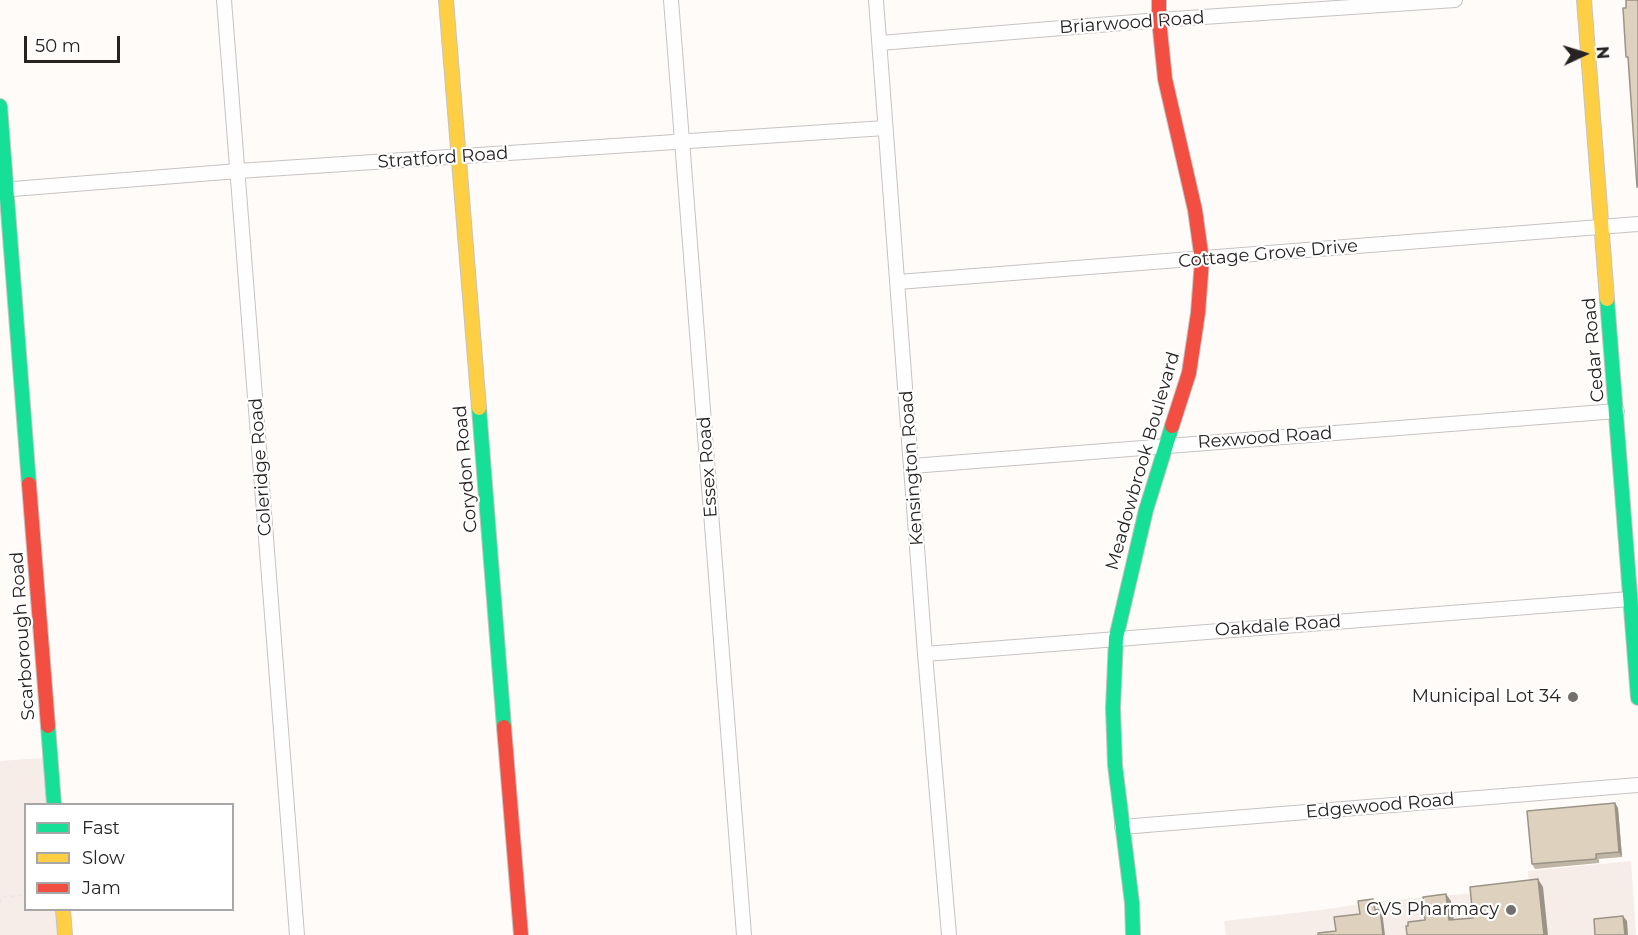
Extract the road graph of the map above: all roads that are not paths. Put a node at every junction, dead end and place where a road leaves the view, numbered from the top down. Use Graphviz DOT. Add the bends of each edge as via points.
graph roads {
  1 [pos="224,0"];
  2 [pos="446,0"];
  3 [pos="671,0"];
  4 [pos="876,0"];
  5 [pos="1159,0"];
  6 [pos="1455,0"];
  7 [pos="1584,0"];
  8 [pos="1159,21"];
  9 [pos="880,43"];
  10 [pos="0,106"];
  11 [pos="885,128"];
  12 [pos="683,142"];
  13 [pos="459,157"];
  14 [pos="238,171"];
  15 [pos="3,189"];
  16 [pos="1638,224"];
  17 [pos="1602,227"];
  18 [pos="1202,260"];
  19 [pos="898,282"];
  20 [pos="1617,411"];
  21 [pos="1167,446"];
  22 [pos="912,466"];
  23 [pos="1630,599"];
  24 [pos="1116,638"];
  25 [pos="925,654"];
  26 [pos="1638,698"];
  27 [pos="1638,786"];
  28 [pos="54,803"];
  29 [pos="1122,827"];
  30 [pos="63,911"];
  31 [pos="65,935"];
  32 [pos="297,935"];
  33 [pos="521,935"];
  34 [pos="744,935"];
  35 [pos="949,935"];
  36 [pos="1133,935"];
  1 -- 14 [label="street, Coleridge Road"];
  2 -- 13 [label="street, Corydon Road"];
  3 -- 12 [label="street, Essex Road"];
  4 -- 9 [label="street, Kensington Road"];
  5 -- 8 [label="street, Meadowbrook Boulevard"];
  6 -- 8 [label="street, Briarwood Road"];
  7 -- 17 [label="street, Cedar Road"];
  8 -- 9 [label="street, Briarwood Road"];
  8 -- 18 [label="street, Meadowbrook Boulevard" via="1165,79 1195,210"];
  9 -- 11 [label="street, Kensington Road"];
  10 -- 15 [label="street, Scarborough Road"];
  11 -- 12 [label="street, Stratford Road"];
  11 -- 19 [label="street, Kensington Road"];
  12 -- 13 [label="street, Stratford Road"];
  12 -- 34 [label="street, Essex Road"];
  13 -- 14 [label="street, Stratford Road"];
  13 -- 33 [label="street, Corydon Road"];
  14 -- 15 [label="street, Stratford Road"];
  14 -- 32 [label="street, Coleridge Road"];
  15 -- 28 [label="street, Scarborough Road"];
  16 -- 17 [label="street, Cottage Grove Drive"];
  17 -- 18 [label="street, Cottage Grove Drive"];
  17 -- 20 [label="street, Cedar Road"];
  18 -- 19 [label="street, Cottage Grove Drive"];
  18 -- 21 [label="street, Meadowbrook Boulevard" via="1189,373"];
  19 -- 22 [label="street, Kensington Road"];
  20 -- 21 [label="street, Rexwood Road"];
  20 -- 23 [label="street, Cedar Road"];
  21 -- 22 [label="street, Rexwood Road"];
  21 -- 24 [label="street, Meadowbrook Boulevard" via="1146,510"];
  22 -- 25 [label="street, Kensington Road"];
  23 -- 24 [label="street, Oakdale Road"];
  23 -- 26 [label="street, Cedar Road"];
  24 -- 25 [label="street, Oakdale Road"];
  24 -- 29 [label="street, Meadowbrook Boulevard" via="1113,708"];
  25 -- 35 [label="street, Kensington Road"];
  27 -- 29 [label="street, Edgewood Road"];
  29 -- 36 [label="street, Meadowbrook Boulevard"];
  30 -- 31 [label="street"];
}
